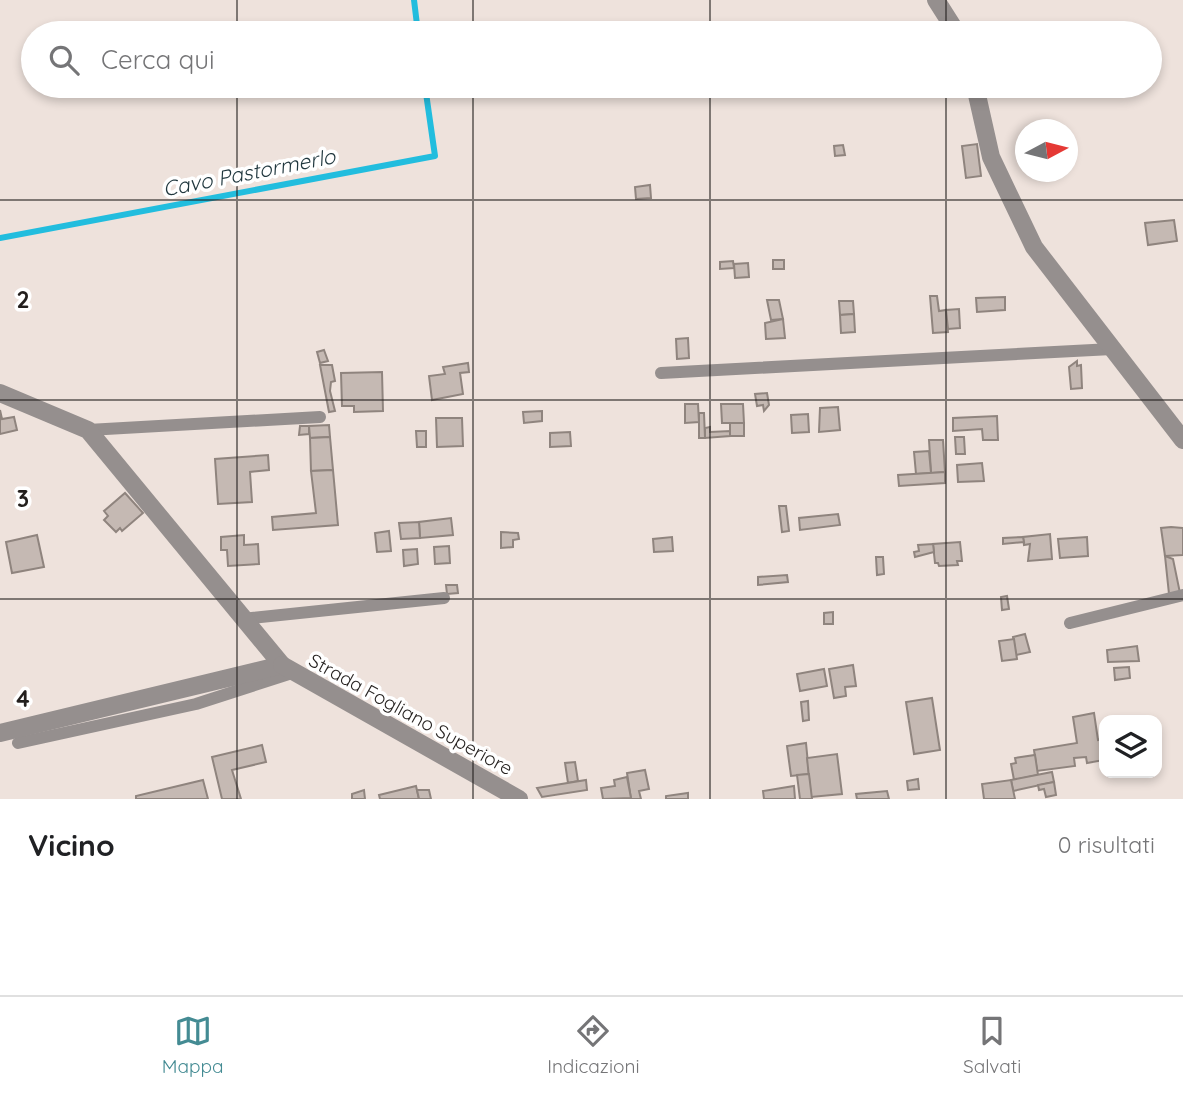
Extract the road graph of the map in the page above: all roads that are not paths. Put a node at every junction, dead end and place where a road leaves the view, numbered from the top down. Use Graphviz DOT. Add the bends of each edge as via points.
graph roads {
  1 [pos="936,0"];
  2 [pos="949,21"];
  3 [pos="978,98"];
  4 [pos="1112,349"];
  5 [pos="662,373"];
  6 [pos="0,393"];
  7 [pos="320,417"];
  8 [pos="88,430"];
  9 [pos="1183,440"];
  10 [pos="1183,595"];
  11 [pos="444,598"];
  12 [pos="242,619"];
  13 [pos="1070,623"];
  14 [pos="288,669"];
  15 [pos="0,733"];
  16 [pos="18,743"];
  17 [pos="519,799"];
  1 -- 2 [label="street"];
  3 -- 4 [label="street" via="991,157 1034,247"];
  4 -- 5 [label="lane"];
  4 -- 9 [label="street"];
  6 -- 8 [label="street"];
  7 -- 8 [label="lane"];
  8 -- 12 [label="street, Strada Fogliano Superiore"];
  10 -- 13 [label="lane"];
  11 -- 12 [label="lane"];
  12 -- 14 [label="street, Strada Fogliano Superiore"];
  14 -- 15 [label="street"];
  14 -- 16 [label="lane" via="195,704"];
  14 -- 17 [label="street, Strada Fogliano Superiore"];
}
